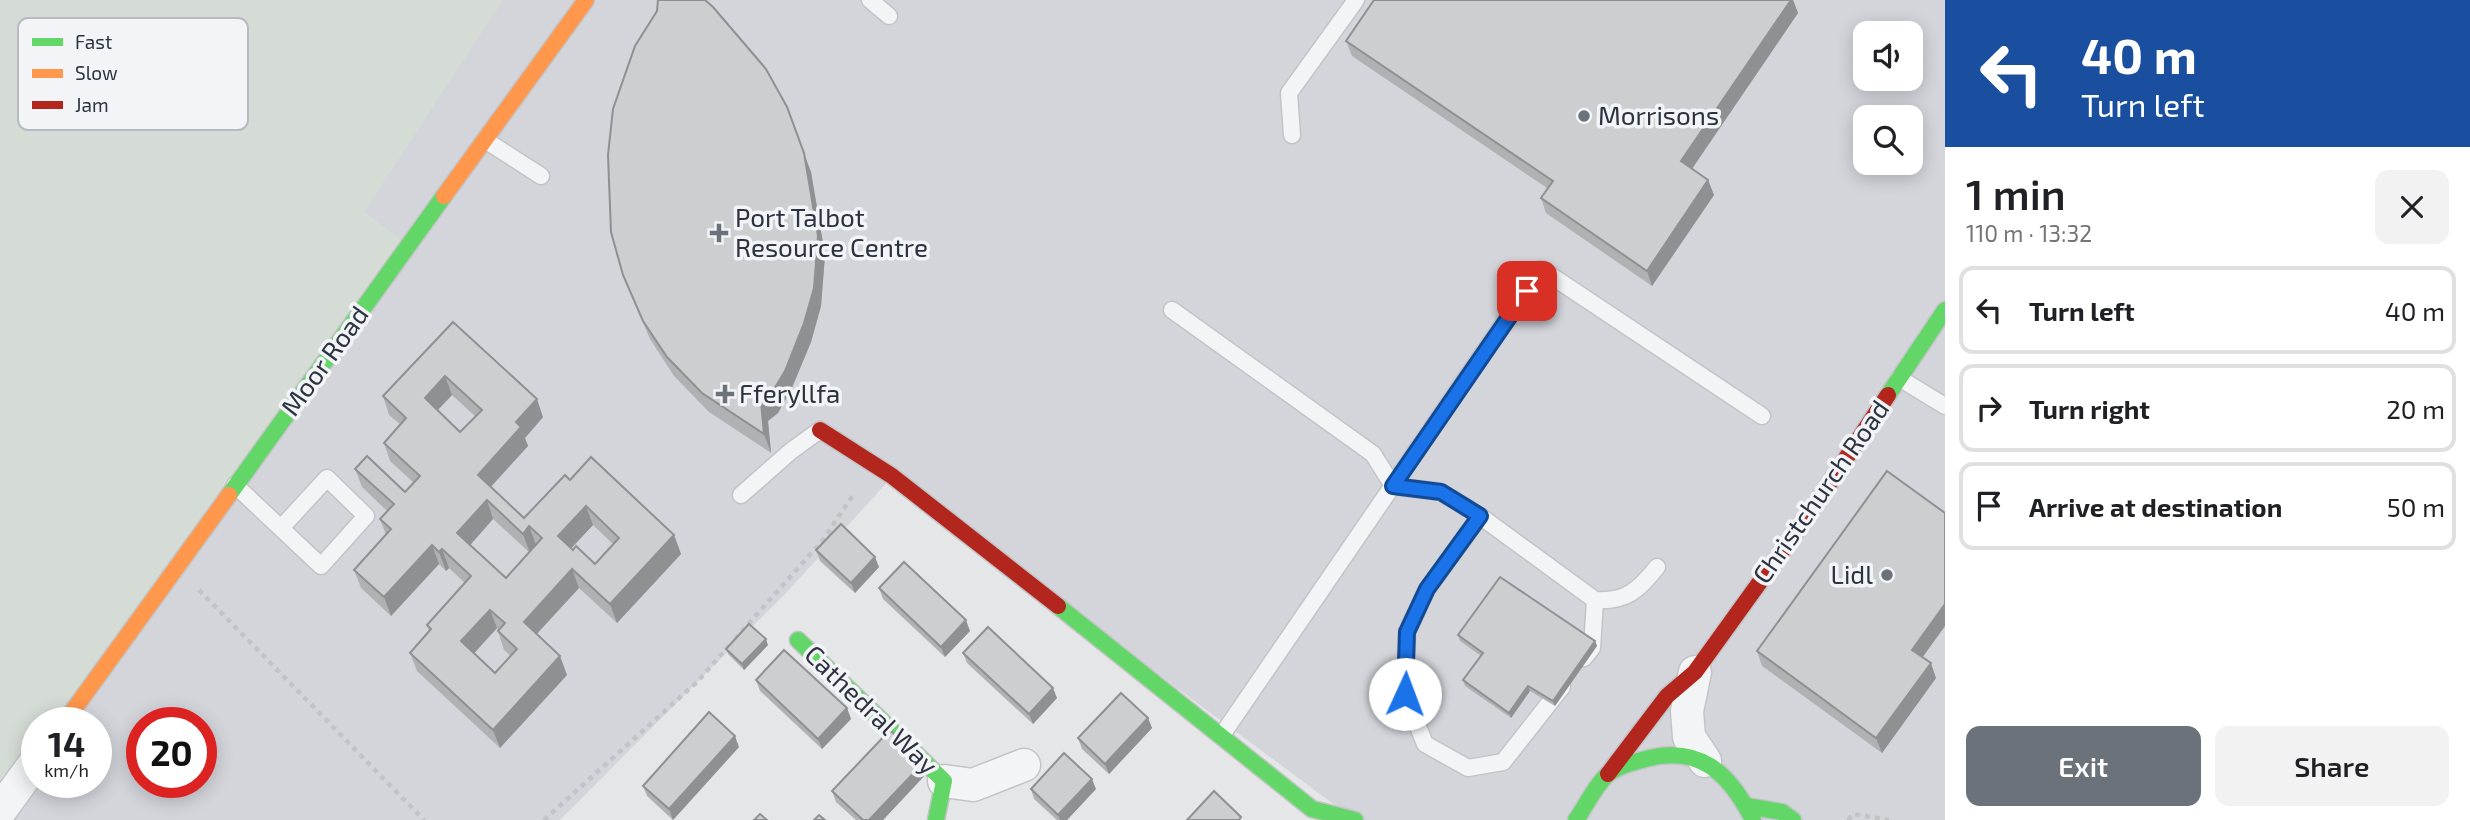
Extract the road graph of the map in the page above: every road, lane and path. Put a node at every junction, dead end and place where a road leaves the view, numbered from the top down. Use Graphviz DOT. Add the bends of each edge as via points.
graph roads {
  1 [pos="586,0"];
  2 [pos="870,0"];
  3 [pos="1356,0"];
  4 [pos="889,16"];
  5 [pos="1292,135"];
  6 [pos="485,140"];
  7 [pos="541,176"];
  8 [pos="1172,310"];
  9 [pos="1945,310"];
  10 [pos="1899,378"];
  11 [pos="1945,406"];
  12 [pos="1762,416"];
  13 [pos="820,430"];
  14 [pos="876,466"];
  15 [pos="235,485"];
  16 [pos="1393,486"];
  17 [pos="741,495"];
  18 [pos="1480,516"];
  19 [pos="281,528"];
  20 [pos="176,567"];
  21 [pos="1657,567"];
  22 [pos="1595,600"];
  23 [pos="798,640"];
  24 [pos="1695,672"];
  25 [pos="75,707"];
  26 [pos="1222,735"];
  27 [pos="1705,761"];
  28 [pos="1024,765"];
  29 [pos="1608,774"];
  30 [pos="944,780"];
  31 [pos="21,782"];
  32 [pos="0,811"];
  33 [pos="1750,813"];
  34 [pos="424,820"];
  35 [pos="544,820"];
  36 [pos="936,820"];
  37 [pos="1355,820"];
  38 [pos="1576,820"];
  39 [pos="1793,820"];
  40 [pos="1848,820"];
  41 [pos="1889,820"];
  1 -- 6 [label="street, Moor Road"];
  2 -- 4 [label="lane"];
  3 -- 5 [label="lane" via="1289,93"];
  6 -- 7 [label="lane"];
  6 -- 15 [label="street, Moor Road"];
  8 -- 16 [label="lane" via="1373,454"];
  9 -- 10 [label="street, Christchurch Road"];
  10 -- 11 [label="lane"];
  10 -- 24 [label="street, Christchurch Road" via="1809,514"];
  12 -- 16 [label="lane" via="1541,269"];
  13 -- 14 [label="street"];
  13 -- 17 [label="lane"];
  14 -- 26 [label="street"];
  14 -- 35 [label="path" via="823,540 697,682"];
  15 -- 19 [label="lane"];
  15 -- 20 [label="street, Moor Road"];
  16 -- 18 [label="lane" via="1441,492"];
  16 -- 26 [label="lane"];
  18 -- 22 [label="lane"];
  18 -- 22 [label="lane" via="1427,589 1407,632 1405,694 1425,744 1468,768 1503,762 1592,648"];
  19 -- 19 [label="lane" via="321,566 366,516 327,478"];
  20 -- 25 [label="street, Moor Road"];
  20 -- 34 [label="path"];
  21 -- 22 [label="lane" via="1644,583 1616,601"];
  23 -- 30 [label="street, Cathedral Way"];
  24 -- 27 [label="street, Christchurch Road" via="1687,711 1689,737"];
  24 -- 29 [label="street, Christchurch Road" via="1667,695"];
  26 -- 37 [label="street" via="1312,809"];
  27 -- 29 [label="street" via="1662,754"];
  27 -- 33 [label="street" via="1726,777"];
  28 -- 30 [label="street, Cathedral Way" via="973,785"];
  29 -- 38 [label="street, Christchurch Road"];
  30 -- 36 [label="street, Cathedral Way"];
  31 -- 32 [label="street"];
  33 -- 39 [label="street" via="1782,813"];
  40 -- 41 [label="path" via="1853,814"];
}
